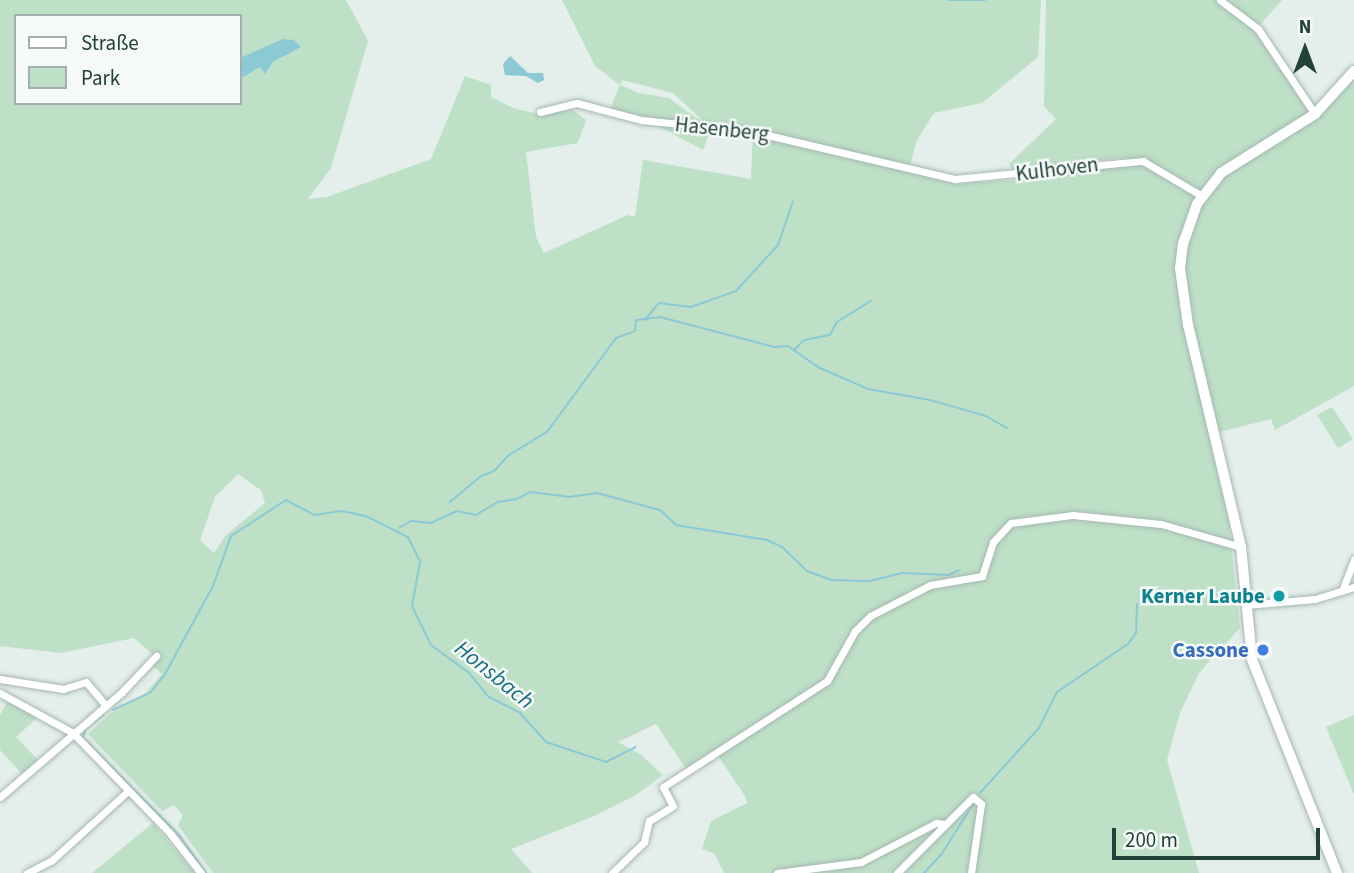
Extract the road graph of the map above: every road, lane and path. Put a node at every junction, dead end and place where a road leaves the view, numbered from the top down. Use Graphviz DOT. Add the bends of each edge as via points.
graph roads {
  1 [pos="1220,0"];
  2 [pos="1354,71"];
  3 [pos="540,112"];
  4 [pos="1315,114"];
  5 [pos="904,165"];
  6 [pos="1202,196"];
  7 [pos="1241,547"];
  8 [pos="1354,559"];
  9 [pos="1354,587"];
  10 [pos="1342,591"];
  11 [pos="1246,605"];
  12 [pos="156,656"];
  13 [pos="0,680"];
  14 [pos="0,694"];
  15 [pos="106,706"];
  16 [pos="74,733"];
  17 [pos="128,791"];
  18 [pos="0,797"];
  19 [pos="945,824"];
  20 [pos="27,873"];
  21 [pos="201,873"];
  22 [pos="612,873"];
  23 [pos="777,873"];
  24 [pos="897,873"];
  25 [pos="971,873"];
  26 [pos="1337,873"];
  1 -- 4 [label="street" via="1258,29"];
  2 -- 4 [label="street"];
  3 -- 5 [label="street, Hasenberg" via="577,103 640,120 770,134"];
  4 -- 6 [label="street" via="1221,173"];
  5 -- 6 [label="street, Kulhoven" via="967,180 1143,161"];
  6 -- 7 [label="street" via="1185,236 1181,279"];
  7 -- 11 [label="street"];
  7 -- 22 [label="street" via="1161,524 1073,515 1011,523 993,541 982,576 930,585 870,616 855,631 827,681 663,787 673,806 649,821 644,842"];
  8 -- 10 [label="street"];
  9 -- 10 [label="street"];
  10 -- 11 [label="street" via="1315,599"];
  11 -- 26 [label="street" via="1256,673"];
  12 -- 15 [label="street"];
  13 -- 15 [label="street" via="63,689 86,682"];
  14 -- 16 [label="street"];
  15 -- 16 [label="street"];
  16 -- 17 [label="street"];
  16 -- 18 [label="street"];
  17 -- 20 [label="street" via="51,861"];
  17 -- 21 [label="street"];
  19 -- 23 [label="street" via="936,823 861,862"];
  19 -- 24 [label="street"];
  19 -- 25 [label="street" via="967,801 980,801"];
}
